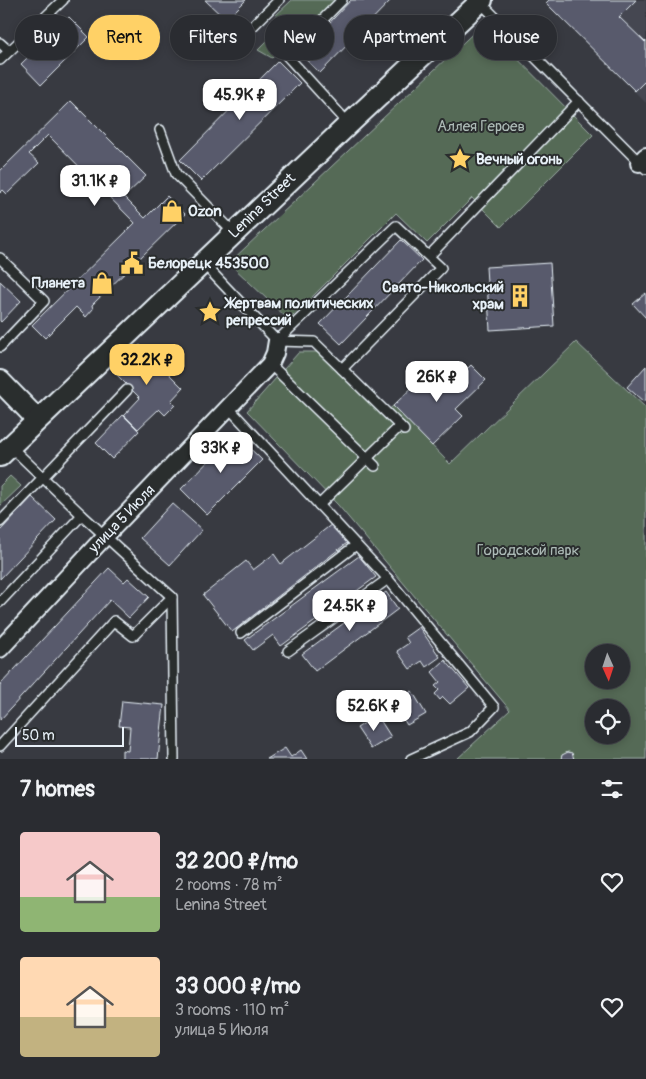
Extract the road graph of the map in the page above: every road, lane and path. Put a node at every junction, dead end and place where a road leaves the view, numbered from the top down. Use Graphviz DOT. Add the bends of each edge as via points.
graph roads {
  1 [pos="64,0"];
  2 [pos="279,0"];
  3 [pos="342,0"];
  4 [pos="481,1"];
  5 [pos="255,24"];
  6 [pos="0,43"];
  7 [pos="9,51"];
  8 [pos="0,60"];
  9 [pos="579,101"];
  10 [pos="349,124"];
  11 [pos="160,130"];
  12 [pos="644,163"];
  13 [pos="234,233"];
  14 [pos="429,256"];
  15 [pos="0,258"];
  16 [pos="203,263"];
  17 [pos="277,341"];
  18 [pos="0,347"];
  19 [pos="270,364"];
  20 [pos="342,369"];
  21 [pos="0,381"];
  22 [pos="127,390"];
  23 [pos="229,408"];
  24 [pos="37,420"];
  25 [pos="5,451"];
  26 [pos="367,458"];
  27 [pos="375,466"];
  28 [pos="44,478"];
  29 [pos="319,505"];
  30 [pos="82,515"];
  31 [pos="0,522"];
  32 [pos="105,536"];
  33 [pos="356,545"];
  34 [pos="388,579"];
  35 [pos="172,596"];
  36 [pos="0,602"];
  37 [pos="241,633"];
  38 [pos="0,649"];
  39 [pos="288,651"];
  40 [pos="0,746"];
  41 [pos="174,759"];
  42 [pos="411,759"];
  1 -- 7 [label="lane"];
  2 -- 5 [label="lane"];
  3 -- 10 [label="lane" via="287,56"];
  4 -- 9 [label="lane"];
  4 -- 10 [label="street, Lenina Street"];
  6 -- 7 [label="lane"];
  7 -- 8 [label="lane"];
  9 -- 12 [label="lane"];
  9 -- 14 [label="lane"];
  10 -- 13 [label="street, Lenina Street"];
  11 -- 13 [label="lane" via="176,174"];
  13 -- 16 [label="street, Lenina Street"];
  14 -- 17 [label="lane" via="396,226"];
  14 -- 20 [label="lane" via="441,268"];
  15 -- 18 [label="lane" via="44,301"];
  16 -- 17 [label="lane"];
  16 -- 24 [label="street, Lenina Street"];
  17 -- 19 [label="street, улица 5 Июля"];
  17 -- 20 [label="lane" via="314,342"];
  19 -- 23 [label="street, улица 5 Июля"];
  19 -- 26 [label="lane"];
  20 -- 26 [label="lane" via="402,428"];
  21 -- 24 [label="street"];
  22 -- 28 [label="lane"];
  23 -- 29 [label="lane"];
  23 -- 32 [label="street, улица 5 Июля"];
  24 -- 25 [label="street, Lenina Street"];
  25 -- 28 [label="lane"];
  26 -- 27 [label="lane"];
  26 -- 29 [label="lane"];
  28 -- 30 [label="lane"];
  28 -- 31 [label="lane"];
  29 -- 33 [label="lane"];
  30 -- 32 [label="lane"];
  30 -- 36 [label="lane"];
  32 -- 35 [label="lane"];
  32 -- 38 [label="street, улица 5 Июля"];
  33 -- 34 [label="lane"];
  33 -- 37 [label="lane"];
  34 -- 39 [label="lane"];
  34 -- 42 [label="lane" via="494,707 470,732"];
  35 -- 40 [label="lane" via="133,636 114,621"];
  35 -- 41 [label="lane"];
}
